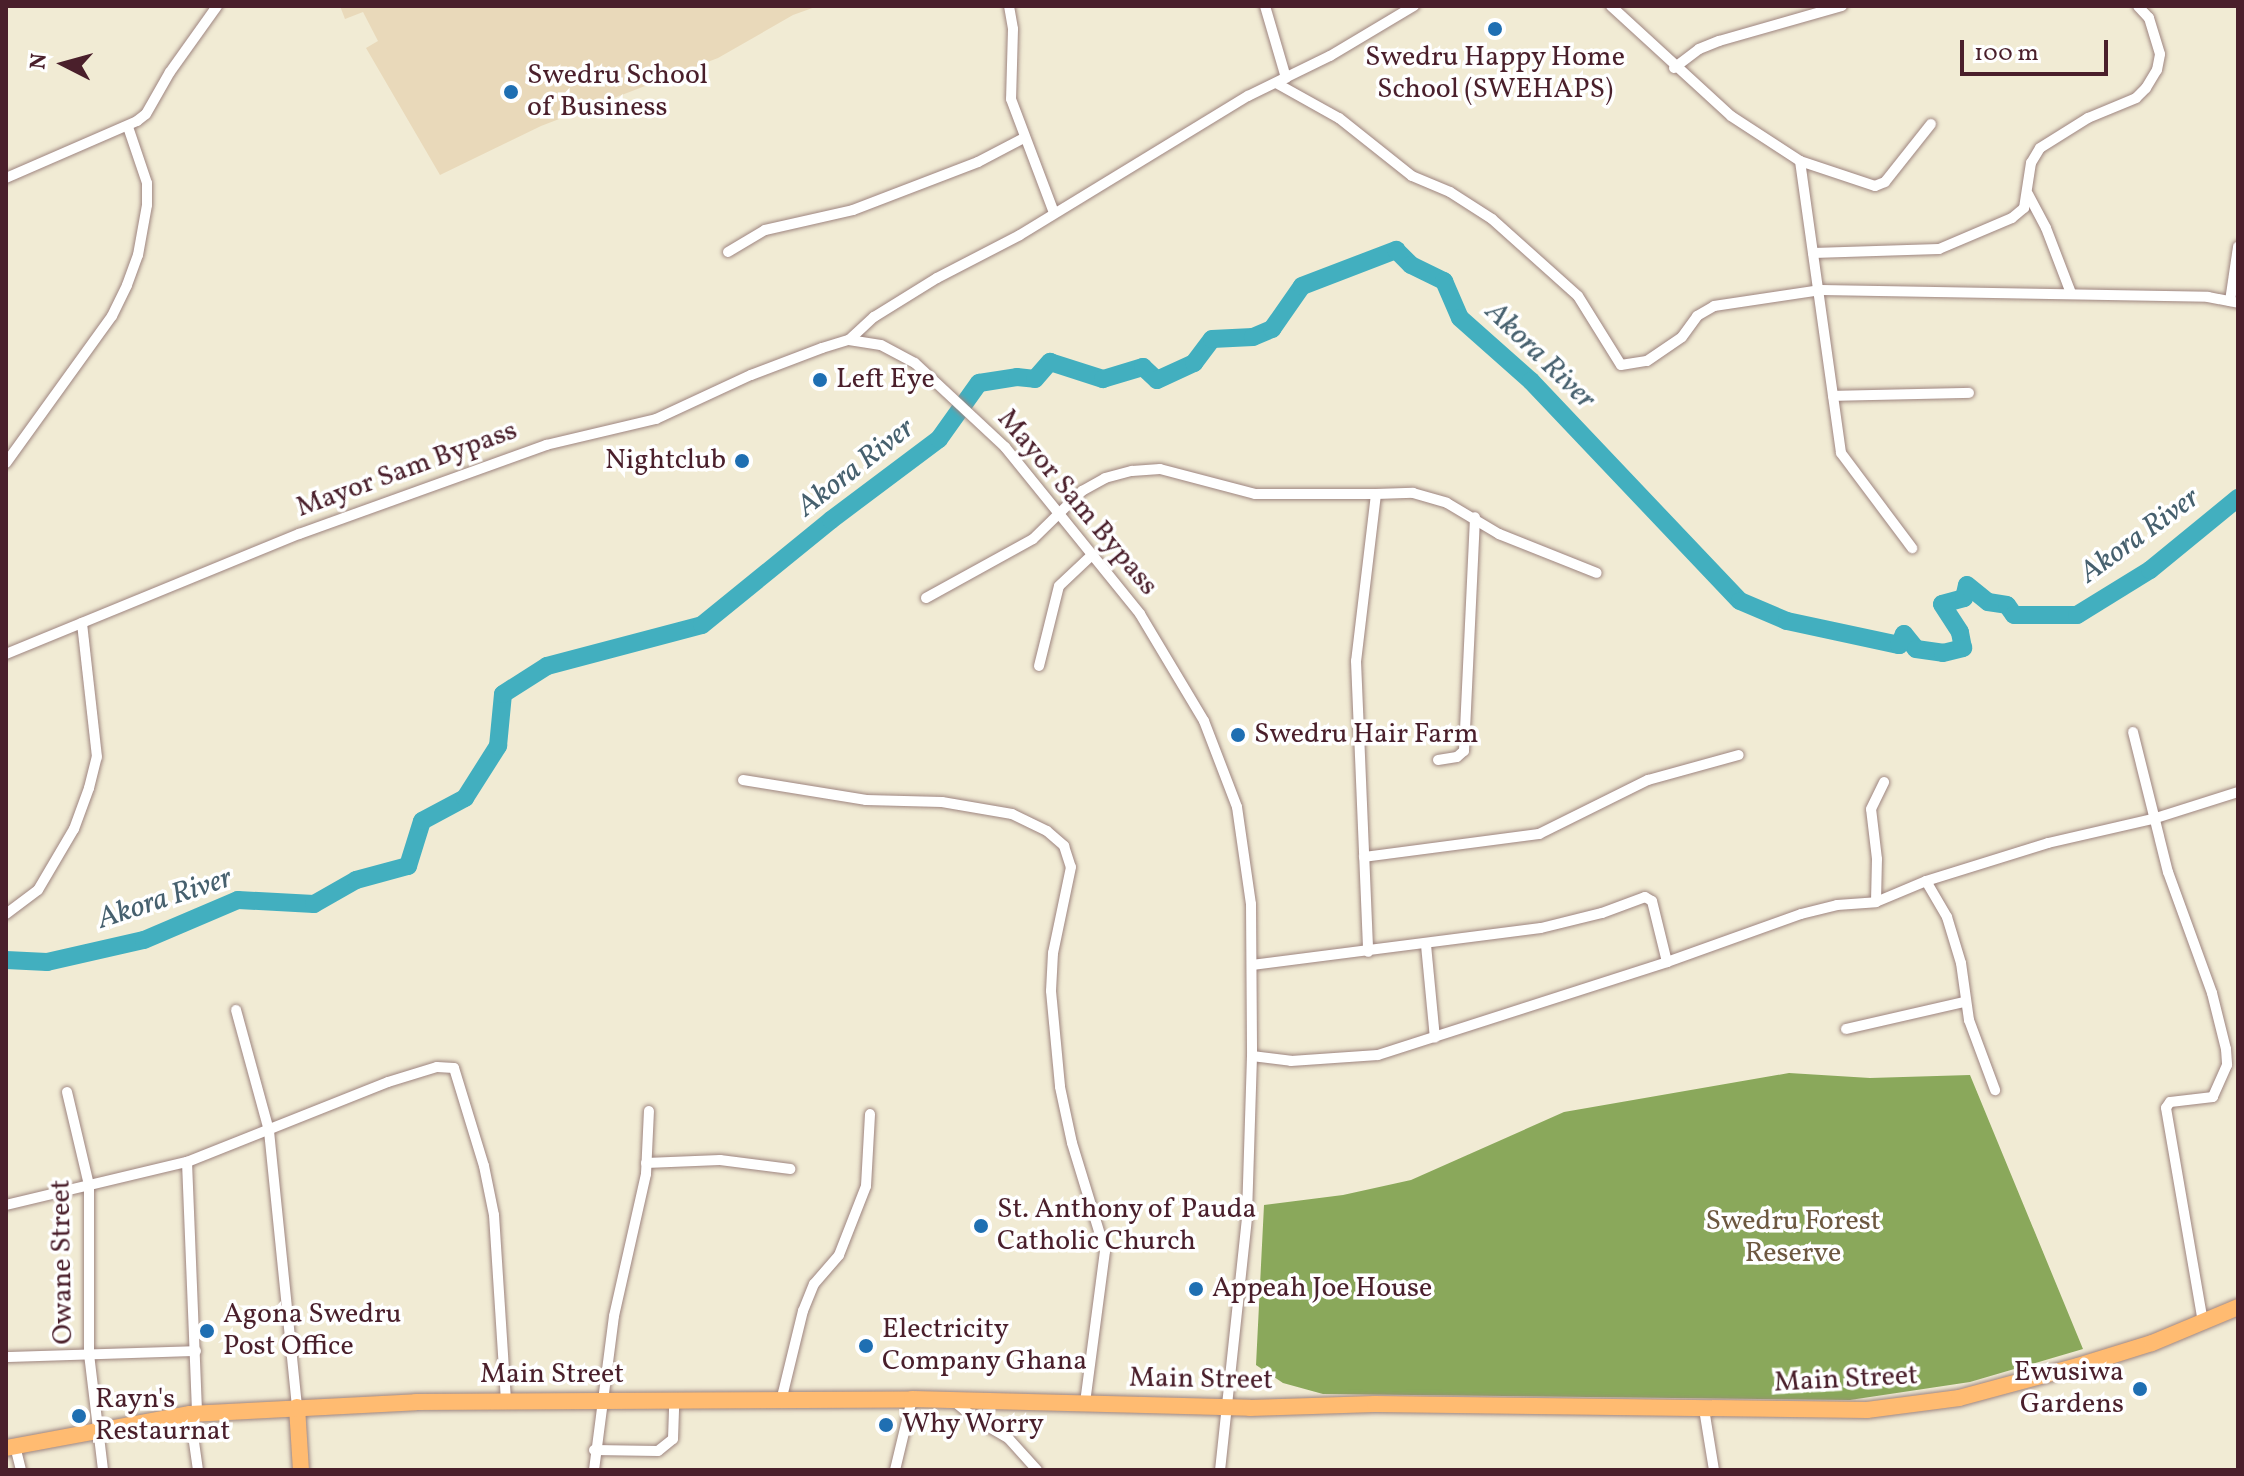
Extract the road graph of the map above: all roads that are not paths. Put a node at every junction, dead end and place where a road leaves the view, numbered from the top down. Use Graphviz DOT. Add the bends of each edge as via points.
graph roads {
  1 [pos="217,6"];
  2 [pos="1009,6"];
  3 [pos="1265,6"];
  4 [pos="1414,6"];
  5 [pos="1842,6"];
  6 [pos="2138,6"];
  7 [pos="1614,7"];
  8 [pos="1674,68"];
  9 [pos="1281,81"];
  10 [pos="1931,124"];
  11 [pos="128,127"];
  12 [pos="1024,138"];
  13 [pos="1800,161"];
  14 [pos="6,178"];
  15 [pos="2028,194"];
  16 [pos="1054,213"];
  17 [pos="2238,247"];
  18 [pos="728,252"];
  19 [pos="1813,253"];
  20 [pos="1821,290"];
  21 [pos="2071,293"];
  22 [pos="2234,302"];
  23 [pos="849,340"];
  24 [pos="1969,393"];
  25 [pos="1833,396"];
  26 [pos="6,463"];
  27 [pos="1376,494"];
  28 [pos="1060,513"];
  29 [pos="1475,517"];
  30 [pos="1912,548"];
  31 [pos="1092,555"];
  32 [pos="1597,573"];
  33 [pos="926,598"];
  34 [pos="82,623"];
  35 [pos="6,654"];
  36 [pos="1039,666"];
  37 [pos="2133,732"];
  38 [pos="1739,755"];
  39 [pos="1438,760"];
  40 [pos="743,780"];
  41 [pos="1884,782"];
  42 [pos="2238,792"];
  43 [pos="2156,818"];
  44 [pos="1364,857"];
  45 [pos="1926,881"];
  46 [pos="1876,902"];
  47 [pos="6,914"];
  48 [pos="1426,945"];
  49 [pos="1368,952"];
  50 [pos="1667,962"];
  51 [pos="1252,965"];
  52 [pos="1964,1002"];
  53 [pos="236,1010"];
  54 [pos="1846,1029"];
  55 [pos="1435,1038"];
  56 [pos="1252,1056"];
  57 [pos="2238,1068"];
  58 [pos="2224,1075"];
  59 [pos="1995,1090"];
  60 [pos="67,1092"];
  61 [pos="649,1111"];
  62 [pos="870,1114"];
  63 [pos="269,1131"];
  64 [pos="187,1162"];
  65 [pos="646,1163"];
  66 [pos="790,1169"];
  67 [pos="89,1185"];
  68 [pos="6,1205"];
  69 [pos="2238,1307"];
  70 [pos="2203,1323"];
  71 [pos="196,1351"];
  72 [pos="89,1354"];
  73 [pos="6,1357"];
  74 [pos="912,1399"];
  75 [pos="506,1401"];
  76 [pos="600,1401"];
  77 [pos="674,1401"];
  78 [pos="781,1401"];
  79 [pos="955,1402"];
  80 [pos="1085,1403"];
  81 [pos="1227,1406"];
  82 [pos="297,1407"];
  83 [pos="1704,1409"];
  84 [pos="193,1414"];
  85 [pos="96,1432"];
  86 [pos="11,1447"];
  87 [pos="594,1450"];
  88 [pos="21,1470"];
  89 [pos="103,1470"];
  90 [pos="198,1470"];
  91 [pos="301,1470"];
  92 [pos="594,1470"];
  93 [pos="895,1470"];
  94 [pos="1037,1470"];
  95 [pos="1220,1470"];
  96 [pos="1714,1470"];
  1 -- 11 [label="street" via="146,114"];
  2 -- 12 [label="street" via="1011,99"];
  3 -- 9 [label="street"];
  4 -- 9 [label="street"];
  5 -- 8 [label="street" via="1719,41"];
  6 -- 15 [label="street" via="2149,18 2160,54 2157,70 2136,98 2052,138 2031,163"];
  7 -- 8 [label="street"];
  8 -- 13 [label="street" via="1731,116"];
  9 -- 16 [label="street"];
  9 -- 20 [label="street" via="1339,118 1412,176 1492,219 1578,296 1621,365 1647,361 1714,306"];
  10 -- 13 [label="street" via="1885,182 1875,186"];
  11 -- 14 [label="street"];
  11 -- 26 [label="street" via="147,183 138,255 112,316"];
  12 -- 16 [label="street"];
  12 -- 18 [label="street" via="978,162 853,210 765,230"];
  13 -- 19 [label="street"];
  15 -- 19 [label="street" via="2024,208 2012,218 1939,249"];
  15 -- 21 [label="street"];
  16 -- 23 [label="street" via="899,301"];
  17 -- 22 [label="street"];
  19 -- 20 [label="street"];
  20 -- 21 [label="street"];
  20 -- 25 [label="street"];
  21 -- 22 [label="street"];
  23 -- 28 [label="street, Mayor Sam Bypass" via="896,350 1005,447"];
  23 -- 34 [label="street, Mayor Sam Bypass" via="751,375 656,419 546,445 447,479"];
  24 -- 25 [label="street"];
  25 -- 30 [label="street" via="1841,453"];
  27 -- 28 [label="street" via="1255,494 1160,469 1105,478"];
  27 -- 29 [label="street" via="1413,493"];
  27 -- 44 [label="street" via="1356,661"];
  28 -- 31 [label="street, Mayor Sam Bypass"];
  28 -- 33 [label="street" via="1020,547"];
  29 -- 32 [label="street" via="1499,534"];
  29 -- 39 [label="street" via="1464,751"];
  31 -- 36 [label="street" via="1059,586"];
  31 -- 51 [label="street, Mayor Sam Bypass" via="1140,614 1182,679 1220,763 1237,807 1246,854"];
  34 -- 35 [label="street, Mayor Sam Bypass"];
  34 -- 47 [label="street" via="97,757 89,788 74,829 38,890"];
  37 -- 43 [label="street"];
  38 -- 44 [label="street" via="1648,780 1539,834"];
  40 -- 80 [label="street" via="866,800 942,802 1012,814 1064,846 1071,867 1053,953 1051,991 1060,1087 1105,1251"];
  41 -- 46 [label="street" via="1871,809"];
  42 -- 43 [label="street"];
  43 -- 45 [label="street" via="2048,843"];
  43 -- 58 [label="street" via="2170,882 2212,993 2226,1049"];
  44 -- 49 [label="street"];
  45 -- 46 [label="street"];
  45 -- 52 [label="street" via="1947,917 1961,963"];
  46 -- 50 [label="street" via="1801,914"];
  48 -- 49 [label="street"];
  48 -- 50 [label="street" via="1574,921 1645,897 1652,901"];
  48 -- 55 [label="street"];
  49 -- 51 [label="street"];
  50 -- 55 [label="street"];
  51 -- 56 [label="street, Mayor Sam Bypass"];
  52 -- 54 [label="street"];
  52 -- 59 [label="street"];
  53 -- 63 [label="street"];
  55 -- 56 [label="street" via="1378,1055 1338,1059"];
  56 -- 81 [label="street, Mayor Sam Bypass" via="1247,1218"];
  57 -- 58 [label="street"];
  58 -- 70 [label="street" via="2213,1097 2170,1102 2166,1108"];
  60 -- 67 [label="street, Owane Street"];
  61 -- 65 [label="street"];
  62 -- 78 [label="street" via="866,1186 839,1255 814,1284 803,1311"];
  63 -- 64 [label="street"];
  63 -- 75 [label="street" via="388,1082 437,1067 454,1068 494,1215"];
  63 -- 82 [label="street"];
  64 -- 67 [label="street"];
  64 -- 71 [label="street"];
  65 -- 66 [label="street" via="720,1160"];
  65 -- 76 [label="street"];
  67 -- 68 [label="street"];
  67 -- 72 [label="street, Owane Street"];
  69 -- 70 [label="main road, Main Street"];
  70 -- 83 [label="main road, Main Street" via="2111,1357 1959,1398 1867,1410"];
  71 -- 72 [label="street"];
  71 -- 84 [label="street"];
  72 -- 73 [label="street"];
  72 -- 85 [label="street, Owane Street"];
  74 -- 78 [label="main road, Main Street"];
  74 -- 79 [label="main road, Main Street"];
  74 -- 93 [label="street"];
  75 -- 76 [label="main road, Main Street"];
  75 -- 82 [label="main road, Main Street"];
  76 -- 77 [label="main road, Main Street"];
  76 -- 87 [label="street"];
  77 -- 78 [label="main road, Main Street"];
  77 -- 87 [label="street" via="673,1439 658,1451"];
  79 -- 80 [label="main road, Main Street"];
  79 -- 94 [label="street" via="1009,1439"];
  80 -- 81 [label="main road, Main Street"];
  81 -- 83 [label="main road, Main Street"];
  81 -- 95 [label="street, Mayor Sam Bypass"];
  82 -- 84 [label="main road, Main Street"];
  82 -- 91 [label="main road"];
  83 -- 96 [label="street"];
  84 -- 85 [label="main road, Main Street"];
  84 -- 90 [label="street"];
  85 -- 86 [label="main road, Main Street"];
  85 -- 89 [label="street, Owane Street"];
  86 -- 88 [label="street"];
  87 -- 92 [label="street"];
}
